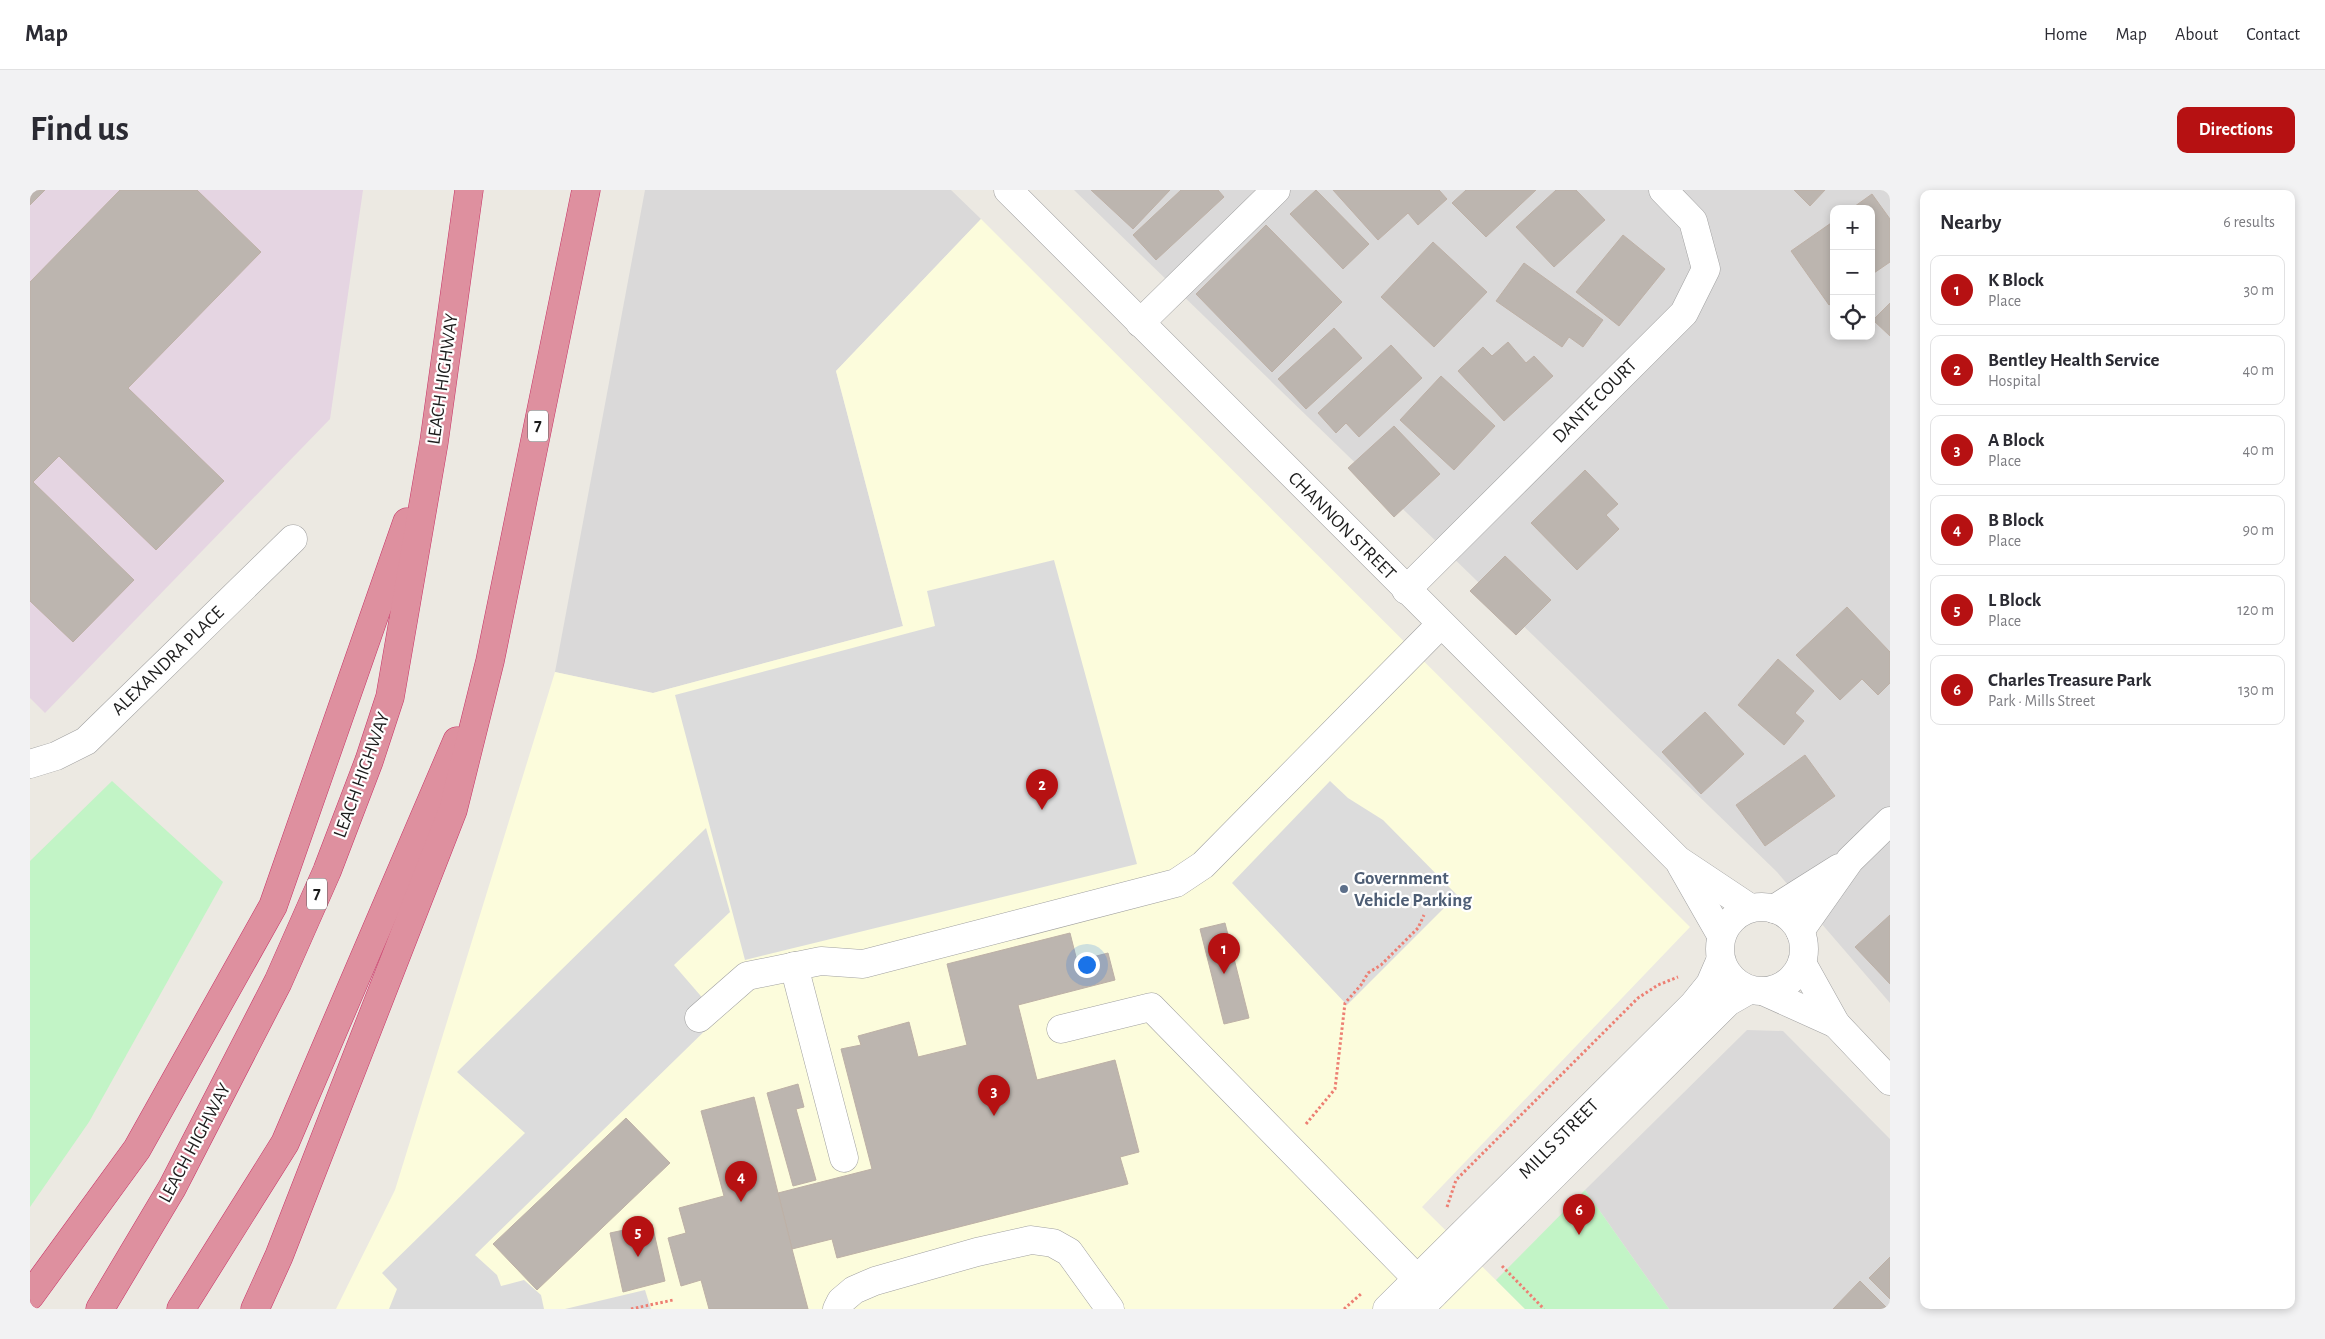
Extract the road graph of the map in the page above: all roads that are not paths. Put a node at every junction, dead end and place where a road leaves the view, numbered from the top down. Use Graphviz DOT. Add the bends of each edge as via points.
graph roads {
  1 [pos="469,190"];
  2 [pos="586,190"];
  3 [pos="1008,190"];
  4 [pos="1276,190"];
  5 [pos="1663,190"];
  6 [pos="1140,323"];
  7 [pos="434,442"];
  8 [pos="293,539"];
  9 [pos="1406,590"];
  10 [pos="1440,624"];
  11 [pos="490,661"];
  12 [pos="30,764"];
  13 [pos="1890,821"];
  14 [pos="1678,860"];
  15 [pos="1850,860"];
  16 [pos="1762,909"];
  17 [pos="1800,931"];
  18 [pos="1721,948"];
  19 [pos="1802,963"];
  20 [pos="794,966"];
  21 [pos="1757,991"];
  22 [pos="699,1018"];
  23 [pos="1836,1024"];
  24 [pos="1061,1029"];
  25 [pos="1890,1081"];
  26 [pos="844,1158"];
  27 [pos="1423,1295"];
  28 [pos="30,1296"];
  29 [pos="100,1309"];
  30 [pos="181,1309"];
  31 [pos="254,1309"];
  32 [pos="837,1309"];
  33 [pos="1110,1309"];
  34 [pos="1387,1309"];
  1 -- 7 [label="highway, LEACH HIGHWAY / 7"];
  2 -- 11 [label="highway, 7"];
  3 -- 6 [label="street, CHANNON STREET"];
  4 -- 6 [label="street"];
  5 -- 9 [label="street, DANTE COURT" via="1693,221 1706,269 1684,313"];
  6 -- 9 [label="street, CHANNON STREET"];
  7 -- 28 [label="highway" via="273,906 137,1149"];
  7 -- 29 [label="highway, LEACH HIGHWAY / 7" via="390,697 327,871 278,982 227,1083 172,1188"];
  8 -- 12 [label="street, ALEXANDRA PLACE" via="86,741"];
  9 -- 10 [label="street, CHANNON STREET"];
  10 -- 14 [label="street, CHANNON STREET"];
  10 -- 20 [label="street" via="1203,865 1176,883 863,964 821,960"];
  11 -- 30 [label="highway, 7" via="285,1143"];
  11 -- 31 [label="highway" via="453,810 282,1247"];
  13 -- 15 [label="street"];
  14 -- 16 [label="street, CHANNON STREET"];
  14 -- 18 [label="street, CHANNON STREET"];
  15 -- 16 [label="street"];
  15 -- 17 [label="street"];
  16 -- 17 [label="street" via="1785,913"];
  16 -- 18 [label="street" via="1737,914 1728,924"];
  17 -- 19 [label="street" via="1804,952"];
  18 -- 21 [label="street" via="1731,978"];
  18 -- 27 [label="street, MILLS STREET" via="1710,984 1693,1005"];
  19 -- 21 [label="street" via="1788,983"];
  19 -- 23 [label="street"];
  20 -- 22 [label="street" via="747,976"];
  20 -- 26 [label="street"];
  21 -- 23 [label="street"];
  21 -- 27 [label="street, MILLS STREET" via="1728,1002"];
  23 -- 25 [label="street"];
  24 -- 27 [label="street" via="1151,1007 1287,1146"];
  27 -- 34 [label="street, MILLS STREET"];
  32 -- 33 [label="street" via="854,1290 875,1281 1031,1240 1053,1243 1069,1252"];
}
